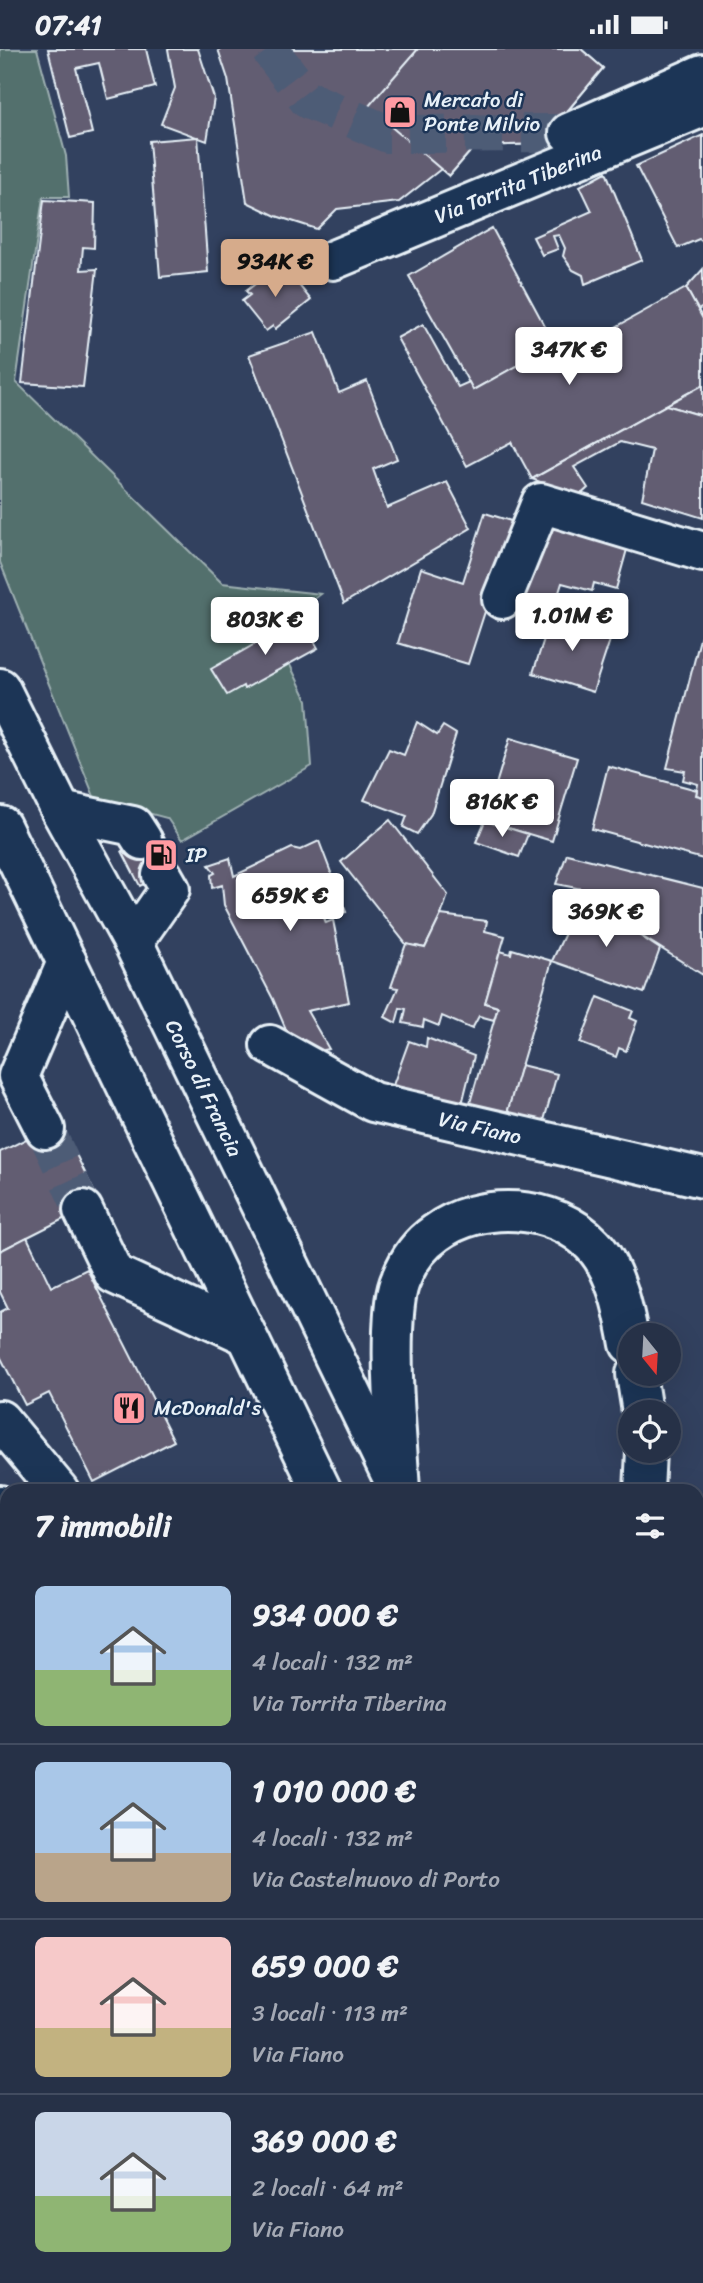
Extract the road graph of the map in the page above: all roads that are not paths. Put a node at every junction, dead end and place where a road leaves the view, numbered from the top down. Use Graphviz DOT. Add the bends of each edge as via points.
graph roads {
  1 [pos="703,74"];
  2 [pos="703,107"];
  3 [pos="569,133"];
  4 [pos="334,260"];
  5 [pos="703,552"];
  6 [pos="502,599"];
  7 [pos="0,688"];
  8 [pos="61,811"];
  9 [pos="5,839"];
  10 [pos="142,840"];
  11 [pos="162,875"];
  12 [pos="133,941"];
  13 [pos="67,962"];
  14 [pos="270,1045"];
  15 [pos="45,1129"];
  16 [pos="703,1178"];
  17 [pos="83,1210"];
  18 [pos="625,1323"];
  19 [pos="246,1335"];
  20 [pos="4,1424"];
  21 [pos="645,1463"];
  22 [pos="53,1484"];
  23 [pos="315,1484"];
  24 [pos="396,1484"];
  25 [pos="399,1484"];
  26 [pos="644,1484"];
  1 -- 3 [label="main road"];
  2 -- 4 [label="main road, Via Torrita Tiberina"];
  5 -- 6 [label="main road" via="541,503"];
  7 -- 8 [label="main road, Corso di Francia"];
  8 -- 10 [label="main road" via="134,826"];
  8 -- 12 [label="main road, Corso di Francia"];
  9 -- 13 [label="main road"];
  11 -- 12 [label="main road" via="170,889"];
  12 -- 24 [label="main road, Corso di Francia"];
  13 -- 15 [label="main road" via="18,1076"];
  13 -- 19 [label="main road"];
  14 -- 16 [label="main road, Via Fiano" via="373,1102"];
  17 -- 19 [label="main road" via="114,1274"];
  18 -- 25 [label="main road" via="606,1262 578,1231 545,1216 505,1211 456,1221 437,1231 418,1248 395,1301 392,1359"];
  19 -- 23 [label="main road"];
  20 -- 22 [label="main road"];
  21 -- 26 [label="main road"];
}
